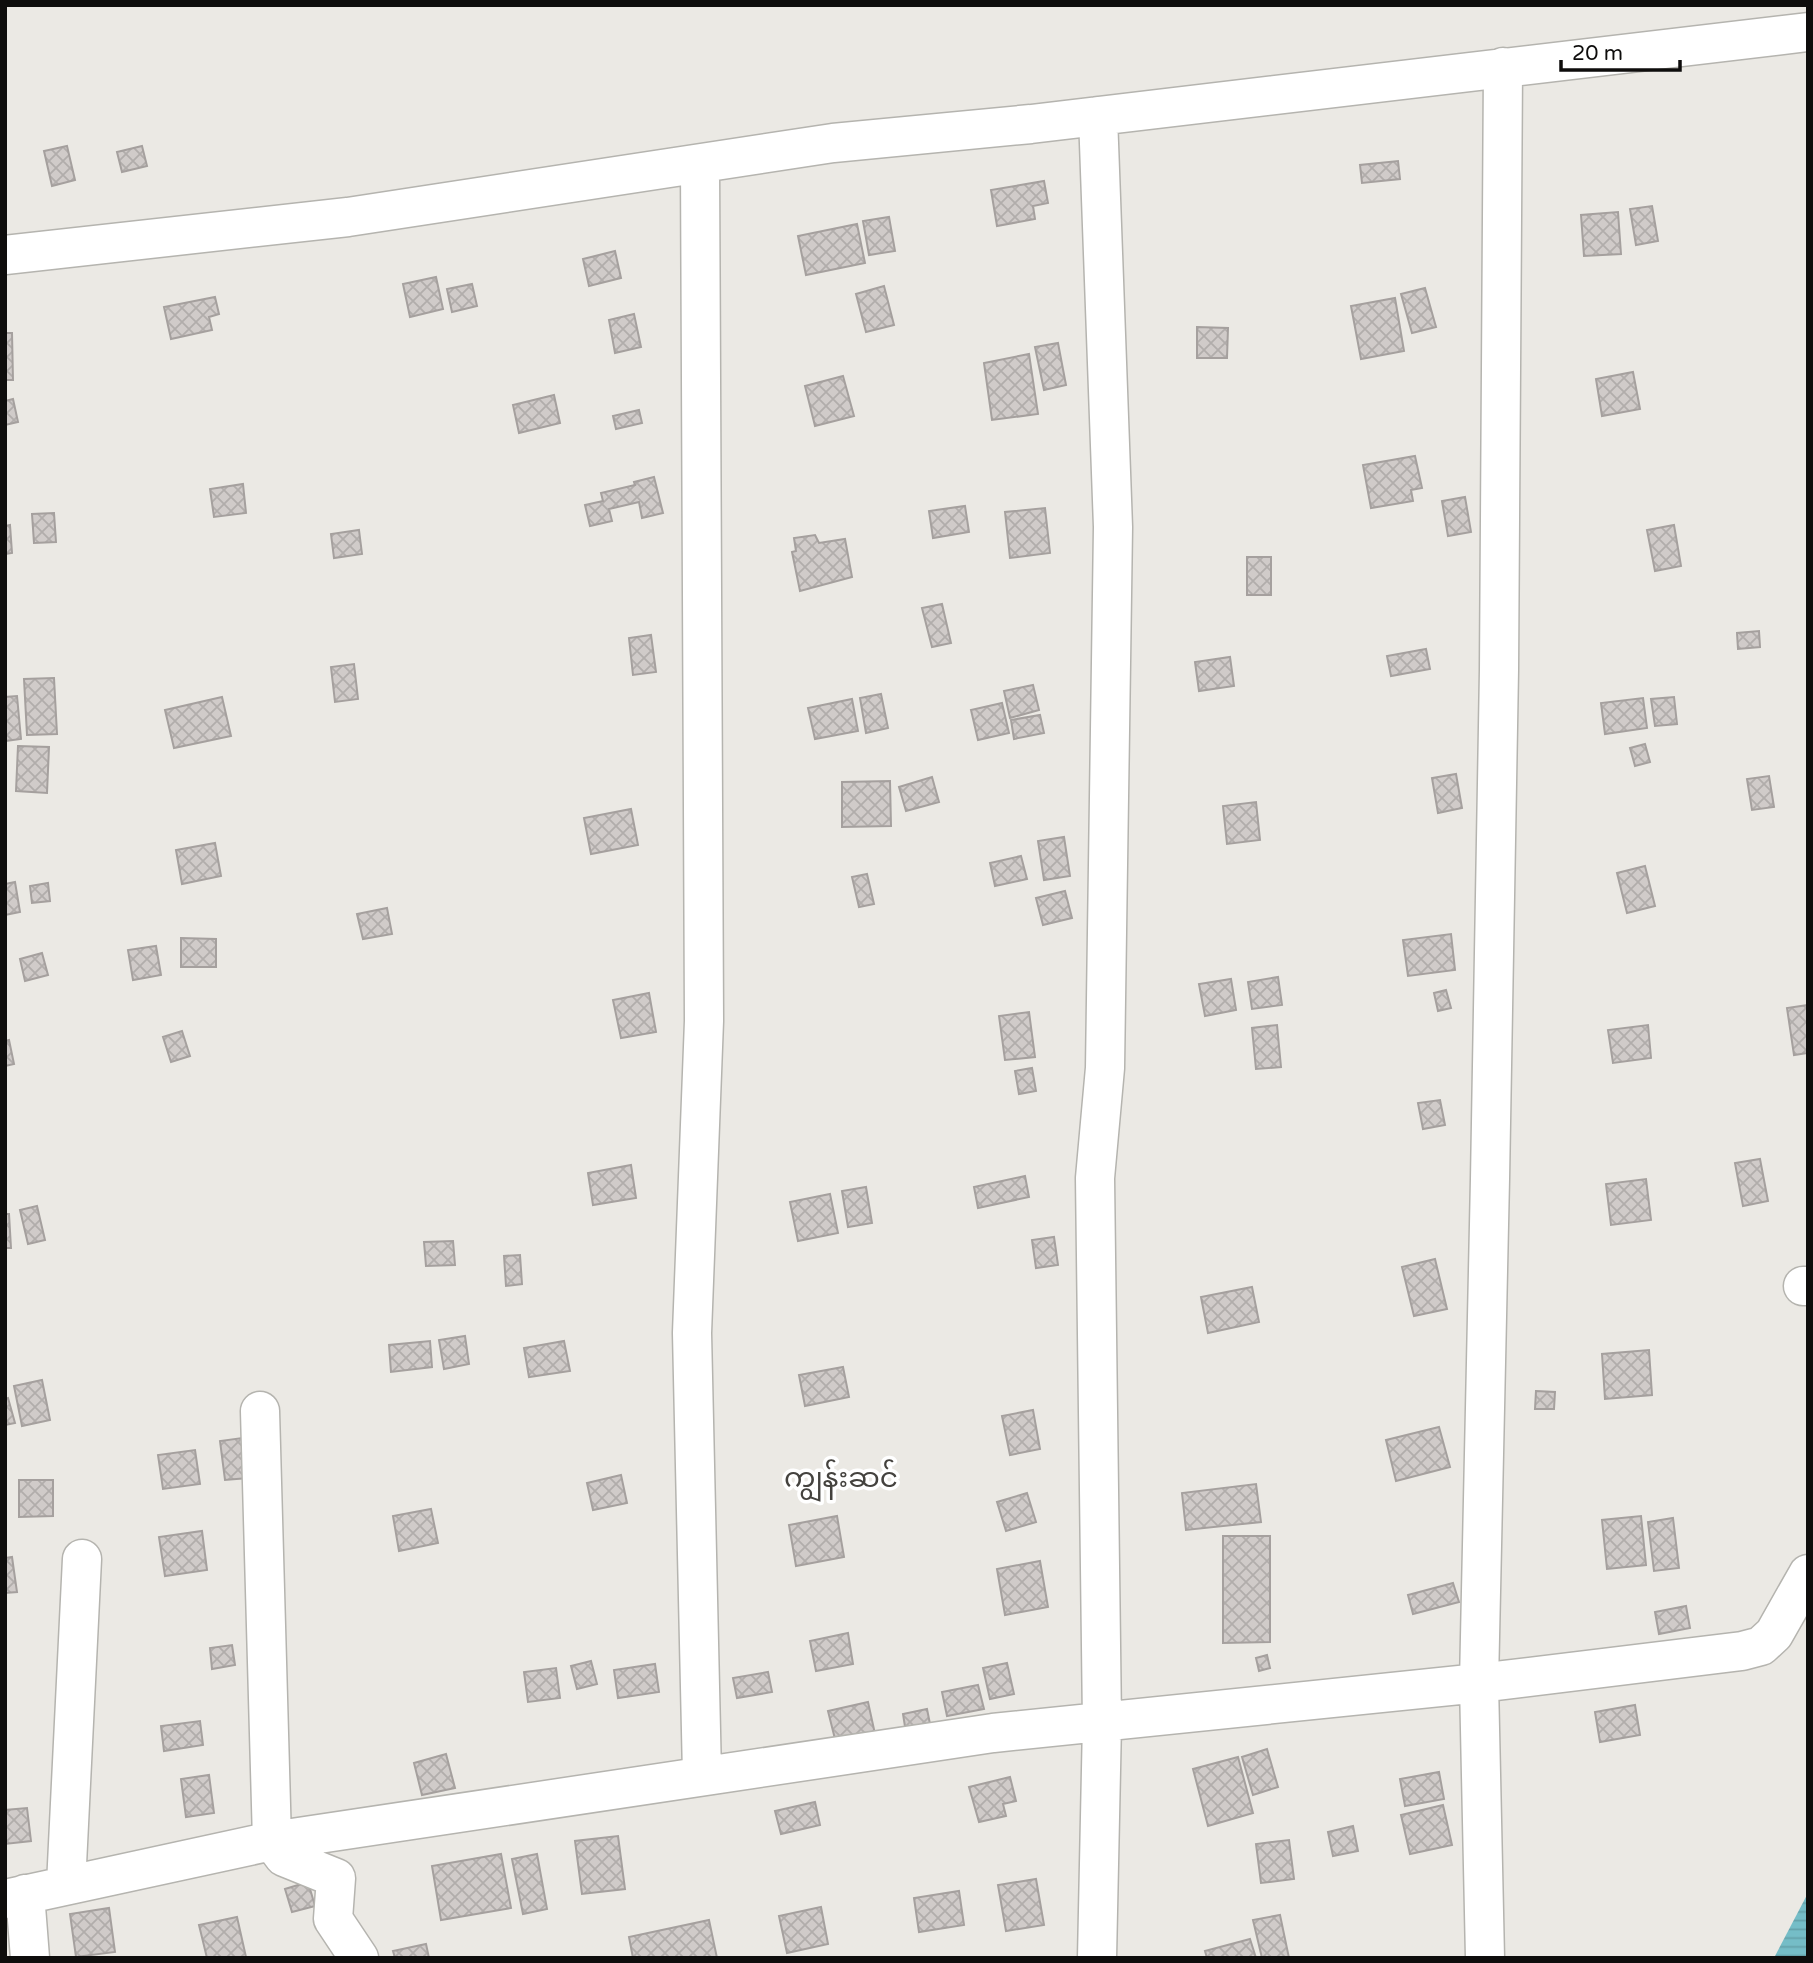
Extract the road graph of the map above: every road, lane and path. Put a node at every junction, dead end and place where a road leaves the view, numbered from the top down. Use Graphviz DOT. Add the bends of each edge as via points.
graph roads {
  1 [pos="1808,32"];
  2 [pos="1503,67"];
  3 [pos="1098,116"];
  4 [pos="700,164"];
  5 [pos="5,255"];
  6 [pos="260,1411"];
  7 [pos="82,1559"];
  8 [pos="1808,1574"];
  9 [pos="1479,1684"];
  10 [pos="1102,1723"];
  11 [pos="702,1775"];
  12 [pos="272,1841"];
  13 [pos="65,1885"];
  14 [pos="15,1896"];
  15 [pos="30,1958"];
  16 [pos="359,1958"];
  17 [pos="1097,1958"];
  18 [pos="1485,1958"];
  1 -- 2 [label="street"];
  2 -- 3 [label="street"];
  2 -- 9 [label="street" via="1499,684"];
  3 -- 4 [label="street" via="833,143"];
  3 -- 10 [label="street" via="1113,527 1105,1068 1095,1178"];
  4 -- 5 [label="street" via="348,216"];
  4 -- 11 [label="street" via="704,1021 692,1333"];
  6 -- 12 [label="street"];
  7 -- 13 [label="street"];
  8 -- 9 [label="street" via="1774,1634 1761,1646"];
  9 -- 10 [label="street"];
  9 -- 18 [label="street"];
  10 -- 11 [label="street"];
  10 -- 17 [label="street"];
  11 -- 12 [label="street"];
  12 -- 13 [label="street"];
  12 -- 16 [label="street" via="284,1857 336,1878 333,1919"];
  13 -- 14 [label="street"];
  14 -- 15 [label="street"];
}
